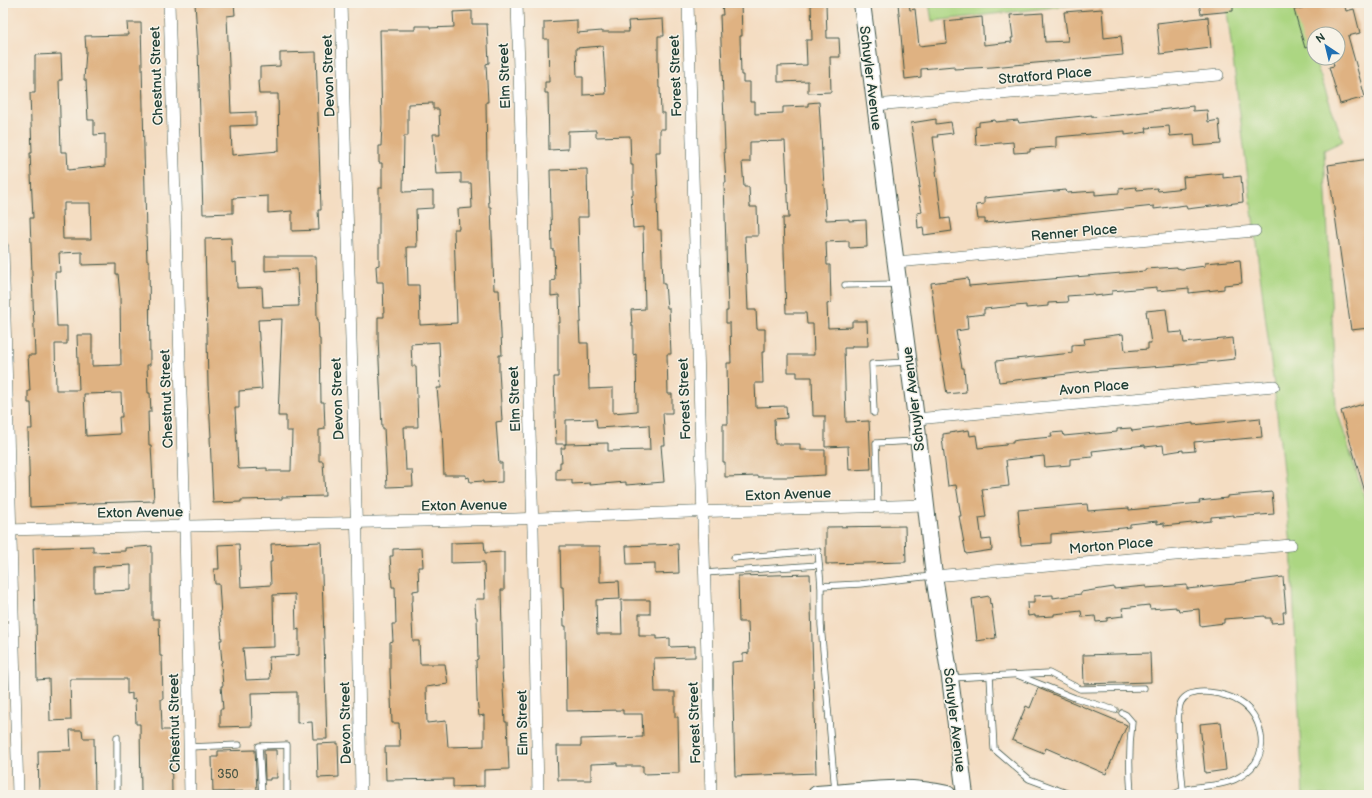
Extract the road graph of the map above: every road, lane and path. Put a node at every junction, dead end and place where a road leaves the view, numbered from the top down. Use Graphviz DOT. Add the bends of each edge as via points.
graph roads {
  1 [pos="169,3"];
  2 [pos="341,3"];
  3 [pos="516,3"];
  4 [pos="688,3"];
  5 [pos="862,3"];
  6 [pos="1218,75"];
  7 [pos="875,105"];
  8 [pos="1255,231"];
  9 [pos="3,247"];
  10 [pos="896,262"];
  11 [pos="899,284"];
  12 [pos="845,285"];
  13 [pos="4,332"];
  14 [pos="909,362"];
  15 [pos="1274,386"];
  16 [pos="874,413"];
  17 [pos="916,419"];
  18 [pos="919,441"];
  19 [pos="926,505"];
  20 [pos="878,506"];
  21 [pos="703,512"];
  22 [pos="532,518"];
  23 [pos="356,522"];
  24 [pos="185,526"];
  25 [pos="7,530"];
  26 [pos="1291,545"];
  27 [pos="734,558"];
  28 [pos="819,566"];
  29 [pos="705,573"];
  30 [pos="934,576"];
  31 [pos="821,586"];
  32 [pos="1015,674"];
  33 [pos="990,676"];
  34 [pos="950,678"];
  35 [pos="1144,688"];
  36 [pos="1114,710"];
  37 [pos="1122,713"];
  38 [pos="117,738"];
  39 [pos="239,745"];
  40 [pos="189,747"];
  41 [pos="1183,790"];
  42 [pos="877,793"];
  43 [pos="18,795"];
  44 [pos="117,795"];
  45 [pos="190,795"];
  46 [pos="262,795"];
  47 [pos="287,795"];
  48 [pos="361,795"];
  49 [pos="538,795"];
  50 [pos="711,795"];
  51 [pos="817,795"];
  52 [pos="835,795"];
  53 [pos="947,795"];
  54 [pos="965,795"];
  55 [pos="1072,795"];
  56 [pos="1131,795"];
  57 [pos="1172,795"];
  1 -- 24 [label="street, Chestnut Street"];
  2 -- 23 [label="street, Devon Street"];
  3 -- 22 [label="street, Elm Street"];
  4 -- 21 [label="street, Forest Street"];
  5 -- 7 [label="street, Schuyler Avenue"];
  6 -- 7 [label="street, Stratford Place"];
  7 -- 10 [label="street, Schuyler Avenue"];
  8 -- 10 [label="street, Renner Place"];
  9 -- 13 [label="street"];
  10 -- 11 [label="street, Schuyler Avenue"];
  11 -- 12 [label="lane"];
  11 -- 14 [label="street, Schuyler Avenue"];
  13 -- 25 [label="street"];
  14 -- 16 [label="lane" via="872,364"];
  14 -- 17 [label="street, Schuyler Avenue"];
  15 -- 17 [label="street, Avon Place"];
  17 -- 18 [label="street, Schuyler Avenue"];
  18 -- 19 [label="street, Schuyler Avenue"];
  18 -- 20 [label="lane" via="876,443"];
  19 -- 20 [label="street, Exton Avenue"];
  19 -- 30 [label="street, Schuyler Avenue"];
  20 -- 21 [label="street, Exton Avenue"];
  21 -- 22 [label="street, Exton Avenue"];
  21 -- 29 [label="street, Forest Street"];
  22 -- 23 [label="street, Exton Avenue"];
  22 -- 49 [label="street, Elm Street"];
  23 -- 24 [label="street, Exton Avenue"];
  23 -- 48 [label="street, Devon Street"];
  24 -- 25 [label="street, Exton Avenue"];
  24 -- 40 [label="street, Chestnut Street"];
  25 -- 43 [label="street"];
  26 -- 30 [label="street, Morton Place"];
  27 -- 28 [label="lane" via="818,551"];
  28 -- 29 [label="lane"];
  28 -- 31 [label="lane"];
  29 -- 50 [label="street, Forest Street"];
  30 -- 31 [label="lane"];
  30 -- 34 [label="street, Schuyler Avenue"];
  31 -- 52 [label="lane" via="821,625"];
  32 -- 33 [label="lane"];
  32 -- 35 [label="lane" via="1049,673 1080,689"];
  32 -- 36 [label="lane" via="1075,698"];
  33 -- 34 [label="lane"];
  33 -- 55 [label="lane" via="994,749 1029,779"];
  34 -- 54 [label="street, Schuyler Avenue"];
  37 -- 56 [label="lane" via="1132,722"];
  38 -- 44 [label="lane"];
  39 -- 40 [label="lane"];
  40 -- 45 [label="street, Chestnut Street"];
  41 -- 41 [label="lane" via="1228,783 1245,774 1256,762 1262,747 1262,738 1253,714 1240,702 1231,697 1204,692 1191,694 1180,702 1178,726"];
  41 -- 57 [label="lane"];
  42 -- 52 [label="main road"];
  42 -- 53 [label="main road" via="915,789"];
  46 -- 47 [label="lane" via="259,746 287,745"];
  51 -- 52 [label="main road"];
}
